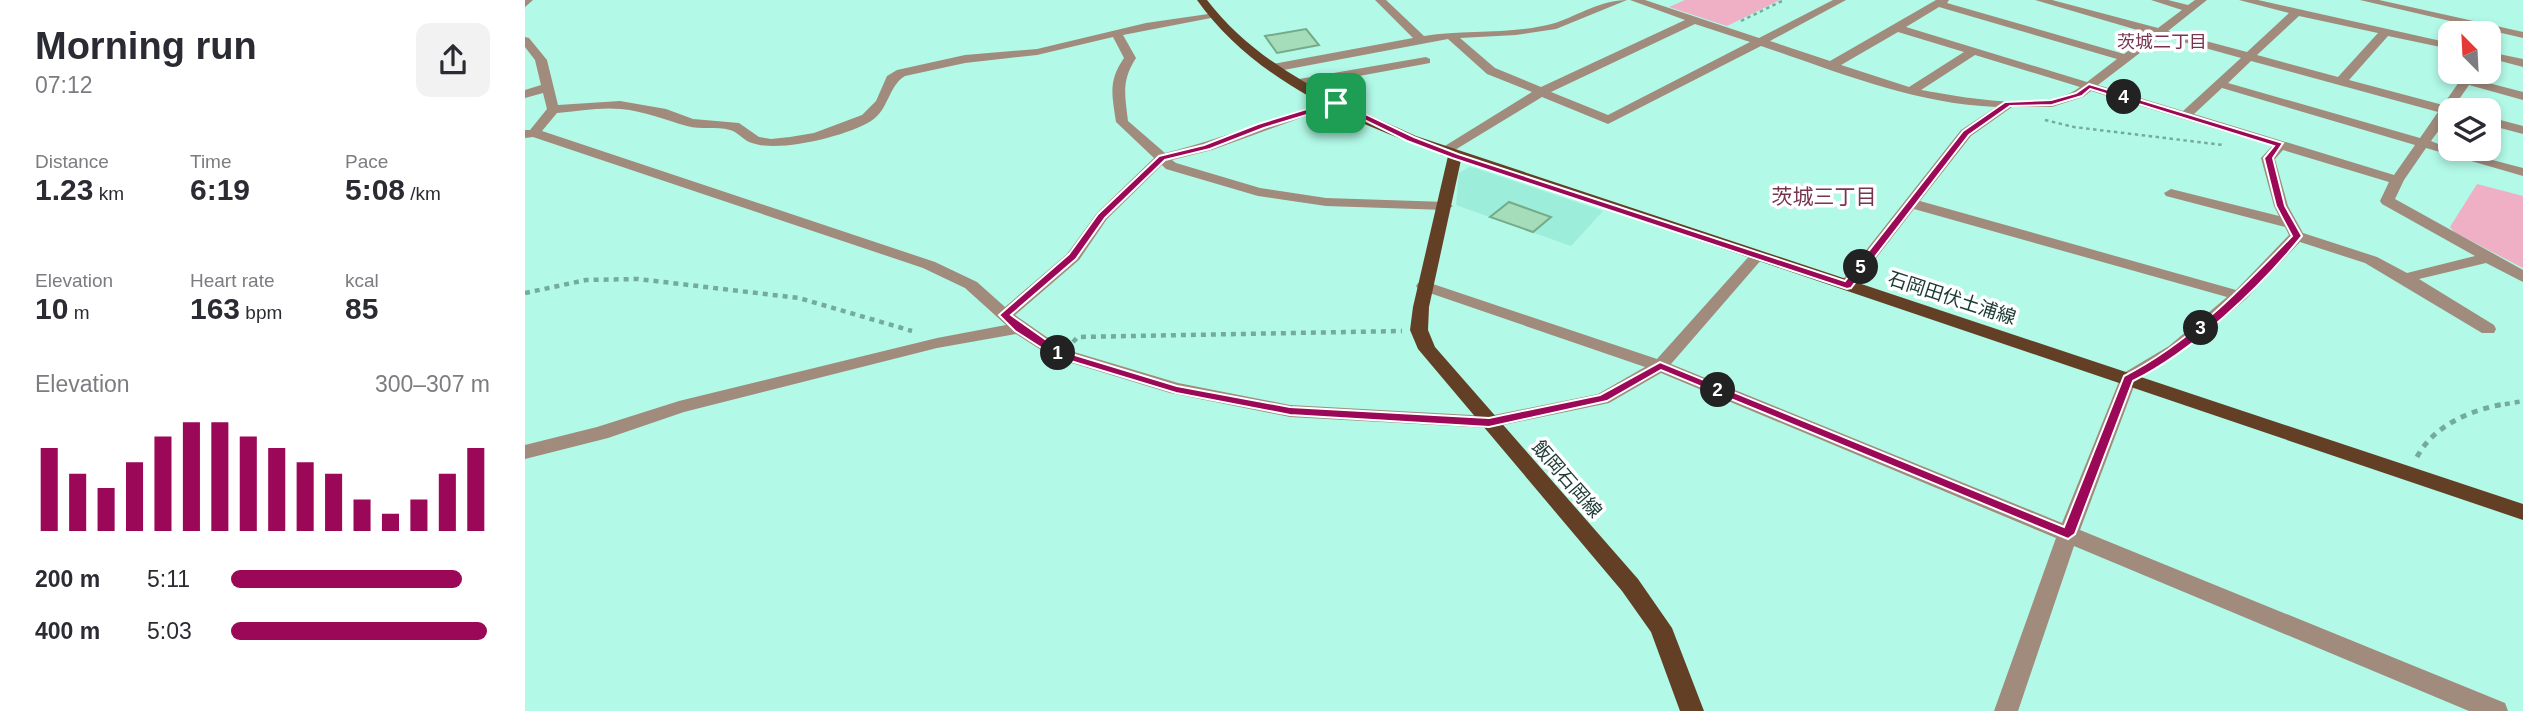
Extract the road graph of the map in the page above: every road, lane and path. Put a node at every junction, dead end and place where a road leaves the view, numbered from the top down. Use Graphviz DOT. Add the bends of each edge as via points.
graph roads {
  1 [pos="1202,0"];
  2 [pos="1380,0"];
  3 [pos="1622,0"];
  4 [pos="1635,0"];
  5 [pos="1784,0"];
  6 [pos="1807,0"];
  7 [pos="1841,0"];
  8 [pos="2040,0"];
  9 [pos="2156,0"];
  10 [pos="2202,0"];
  11 [pos="2244,0"];
  12 [pos="2365,0"];
  13 [pos="1941,2"];
  14 [pos="1829,6"];
  15 [pos="2190,9"];
  16 [pos="2296,13"];
  17 [pos="1211,15"];
  18 [pos="1694,20"];
  19 [pos="1735,24"];
  20 [pos="1898,28"];
  21 [pos="2502,30"];
  22 [pos="2386,31"];
  23 [pos="1116,33"];
  24 [pos="2159,33"];
  25 [pos="1451,35"];
  26 [pos="2523,35"];
  27 [pos="525,40"];
  28 [pos="1422,40"];
  29 [pos="1760,42"];
  30 [pos="2438,43"];
  31 [pos="1973,51"];
  32 [pos="2249,57"];
  33 [pos="2126,58"];
  34 [pos="2501,58"];
  35 [pos="1426,61"];
  36 [pos="2523,63"];
  37 [pos="1831,66"];
  38 [pos="1273,68"];
  39 [pos="2341,81"];
  40 [pos="1299,83"];
  41 [pos="2220,84"];
  42 [pos="2491,84"];
  43 [pos="2089,86"];
  44 [pos="549,88"];
  45 [pos="1541,92"];
  46 [pos="1910,92"];
  47 [pos="525,94"];
  48 [pos="2523,96"];
  49 [pos="1336,103"];
  50 [pos="2008,104"];
  51 [pos="2438,107"];
  52 [pos="553,109"];
  53 [pos="2185,116"];
  54 [pos="2037,118"];
  55 [pos="2438,123"];
  56 [pos="2501,124"];
  57 [pos="2523,130"];
  58 [pos="530,133"];
  59 [pos="2423,143"];
  60 [pos="2280,145"];
  61 [pos="2232,147"];
  62 [pos="1450,154"];
  63 [pos="1162,158"];
  64 [pos="2523,172"];
  65 [pos="2397,180"];
  66 [pos="2171,193"];
  67 [pos="1911,203"];
  68 [pos="1446,206"];
  69 [pos="2294,230"];
  70 [pos="1757,256"];
  71 [pos="2487,258"];
  72 [pos="2523,277"];
  73 [pos="2405,278"];
  74 [pos="1847,285"];
  75 [pos="1425,286"];
  76 [pos="525,293"];
  77 [pos="2240,296"];
  78 [pos="1005,315"];
  79 [pos="1019,328"];
  80 [pos="2488,329"];
  81 [pos="1419,330"];
  82 [pos="947,341"];
  83 [pos="1058,353"];
  84 [pos="1660,366"];
  85 [pos="2128,379"];
  86 [pos="2523,401"];
  87 [pos="1489,422"];
  88 [pos="525,453"];
  89 [pos="2412,475"];
  90 [pos="2523,512"];
  91 [pos="2068,534"];
  92 [pos="1692,711"];
  93 [pos="2006,711"];
  94 [pos="2496,711"];
  1 -- 17 [label="main road, 石岡田伏土浦線"];
  2 -- 28 [label="street"];
  3 -- 25 [label="street" via="1556,26"];
  4 -- 18 [label="street"];
  5 -- 19 [label="path"];
  6 -- 14 [label="street"];
  7 -- 14 [label="street"];
  8 -- 24 [label="street"];
  9 -- 15 [label="street"];
  10 -- 15 [label="street"];
  11 -- 16 [label="street"];
  12 -- 21 [label="street"];
  13 -- 20 [label="street"];
  13 -- 33 [label="street"];
  14 -- 29 [label="street"];
  15 -- 24 [label="street"];
  16 -- 22 [label="street"];
  16 -- 32 [label="street"];
  17 -- 23 [label="street"];
  17 -- 38 [label="main road, 石岡田伏土浦線"];
  18 -- 29 [label="street"];
  18 -- 45 [label="street"];
  20 -- 31 [label="street"];
  20 -- 37 [label="street"];
  21 -- 26 [label="street"];
  22 -- 30 [label="street"];
  22 -- 39 [label="street"];
  23 -- 52 [label="street" via="1037,52 965,59 901,73 891,79 882,102 867,118 790,141 755,140 734,126 691,123 666,113 620,105"];
  23 -- 63 [label="street" via="1130,58 1120,73 1122,122"];
  24 -- 32 [label="street"];
  24 -- 33 [label="street"];
  25 -- 28 [label="street"];
  25 -- 45 [label="street" via="1490,71"];
  27 -- 44 [label="street" via="541,60"];
  28 -- 38 [label="street"];
  29 -- 37 [label="street"];
  29 -- 45 [label="street" via="1608,120"];
  31 -- 43 [label="street"];
  31 -- 46 [label="street"];
  32 -- 39 [label="street"];
  32 -- 41 [label="street"];
  33 -- 43 [label="street"];
  34 -- 36 [label="street"];
  35 -- 40 [label="street"];
  37 -- 46 [label="street"];
  38 -- 40 [label="main road, 石岡田伏土浦線"];
  39 -- 51 [label="street"];
  40 -- 49 [label="main road, 石岡田伏土浦線"];
  41 -- 53 [label="street"];
  41 -- 59 [label="street"];
  42 -- 48 [label="street"];
  43 -- 50 [label="street" via="2052,103"];
  43 -- 53 [label="street"];
  44 -- 47 [label="street"];
  44 -- 52 [label="street"];
  45 -- 62 [label="street"];
  46 -- 50 [label="street" via="1938,99"];
  49 -- 62 [label="main road, 石岡田伏土浦線"];
  49 -- 63 [label="street"];
  50 -- 67 [label="street" via="1966,133"];
  52 -- 58 [label="street"];
  53 -- 60 [label="street"];
  54 -- 61 [label="path"];
  55 -- 59 [label="street"];
  56 -- 57 [label="street"];
  58 -- 78 [label="street" via="929,265 971,285"];
  59 -- 64 [label="street"];
  59 -- 65 [label="street"];
  60 -- 65 [label="street"];
  60 -- 69 [label="street" via="2268,158 2280,206"];
  62 -- 68 [label="main road"];
  62 -- 70 [label="main road, 石岡田伏土浦線"];
  63 -- 68 [label="street" via="1171,166 1258,192 1326,202"];
  63 -- 78 [label="street" via="1101,216 1073,257"];
  65 -- 71 [label="street" via="2387,201"];
  66 -- 69 [label="street"];
  67 -- 74 [label="street"];
  67 -- 77 [label="street"];
  68 -- 75 [label="main road"];
  69 -- 73 [label="street"];
  69 -- 77 [label="street"];
  70 -- 74 [label="main road, 石岡田伏土浦線"];
  70 -- 84 [label="street"];
  71 -- 72 [label="street"];
  71 -- 73 [label="street"];
  73 -- 80 [label="street"];
  74 -- 85 [label="main road, 石岡田伏土浦線"];
  75 -- 81 [label="main road"];
  75 -- 84 [label="street"];
  76 -- 82 [label="path" via="586,279 638,279 799,298"];
  77 -- 85 [label="street" via="2156,365"];
  78 -- 79 [label="street"];
  79 -- 82 [label="street"];
  79 -- 83 [label="street"];
  81 -- 83 [label="path" via="1078,337"];
  81 -- 87 [label="main road, 飯岡石岡線" via="1427,349"];
  82 -- 88 [label="street" via="679,407"];
  83 -- 87 [label="street" via="1176,389 1290,411"];
  84 -- 87 [label="street" via="1603,399"];
  84 -- 91 [label="street"];
  85 -- 89 [label="main road, 石岡田伏土浦線"];
  85 -- 91 [label="street"];
  86 -- 89 [label="path" via="2476,410 2439,432 2419,451"];
  87 -- 92 [label="main road, 飯岡石岡線" via="1630,585 1661,628"];
  89 -- 90 [label="main road, 石岡田伏土浦線"];
  91 -- 93 [label="street"];
  91 -- 94 [label="street"];
}
